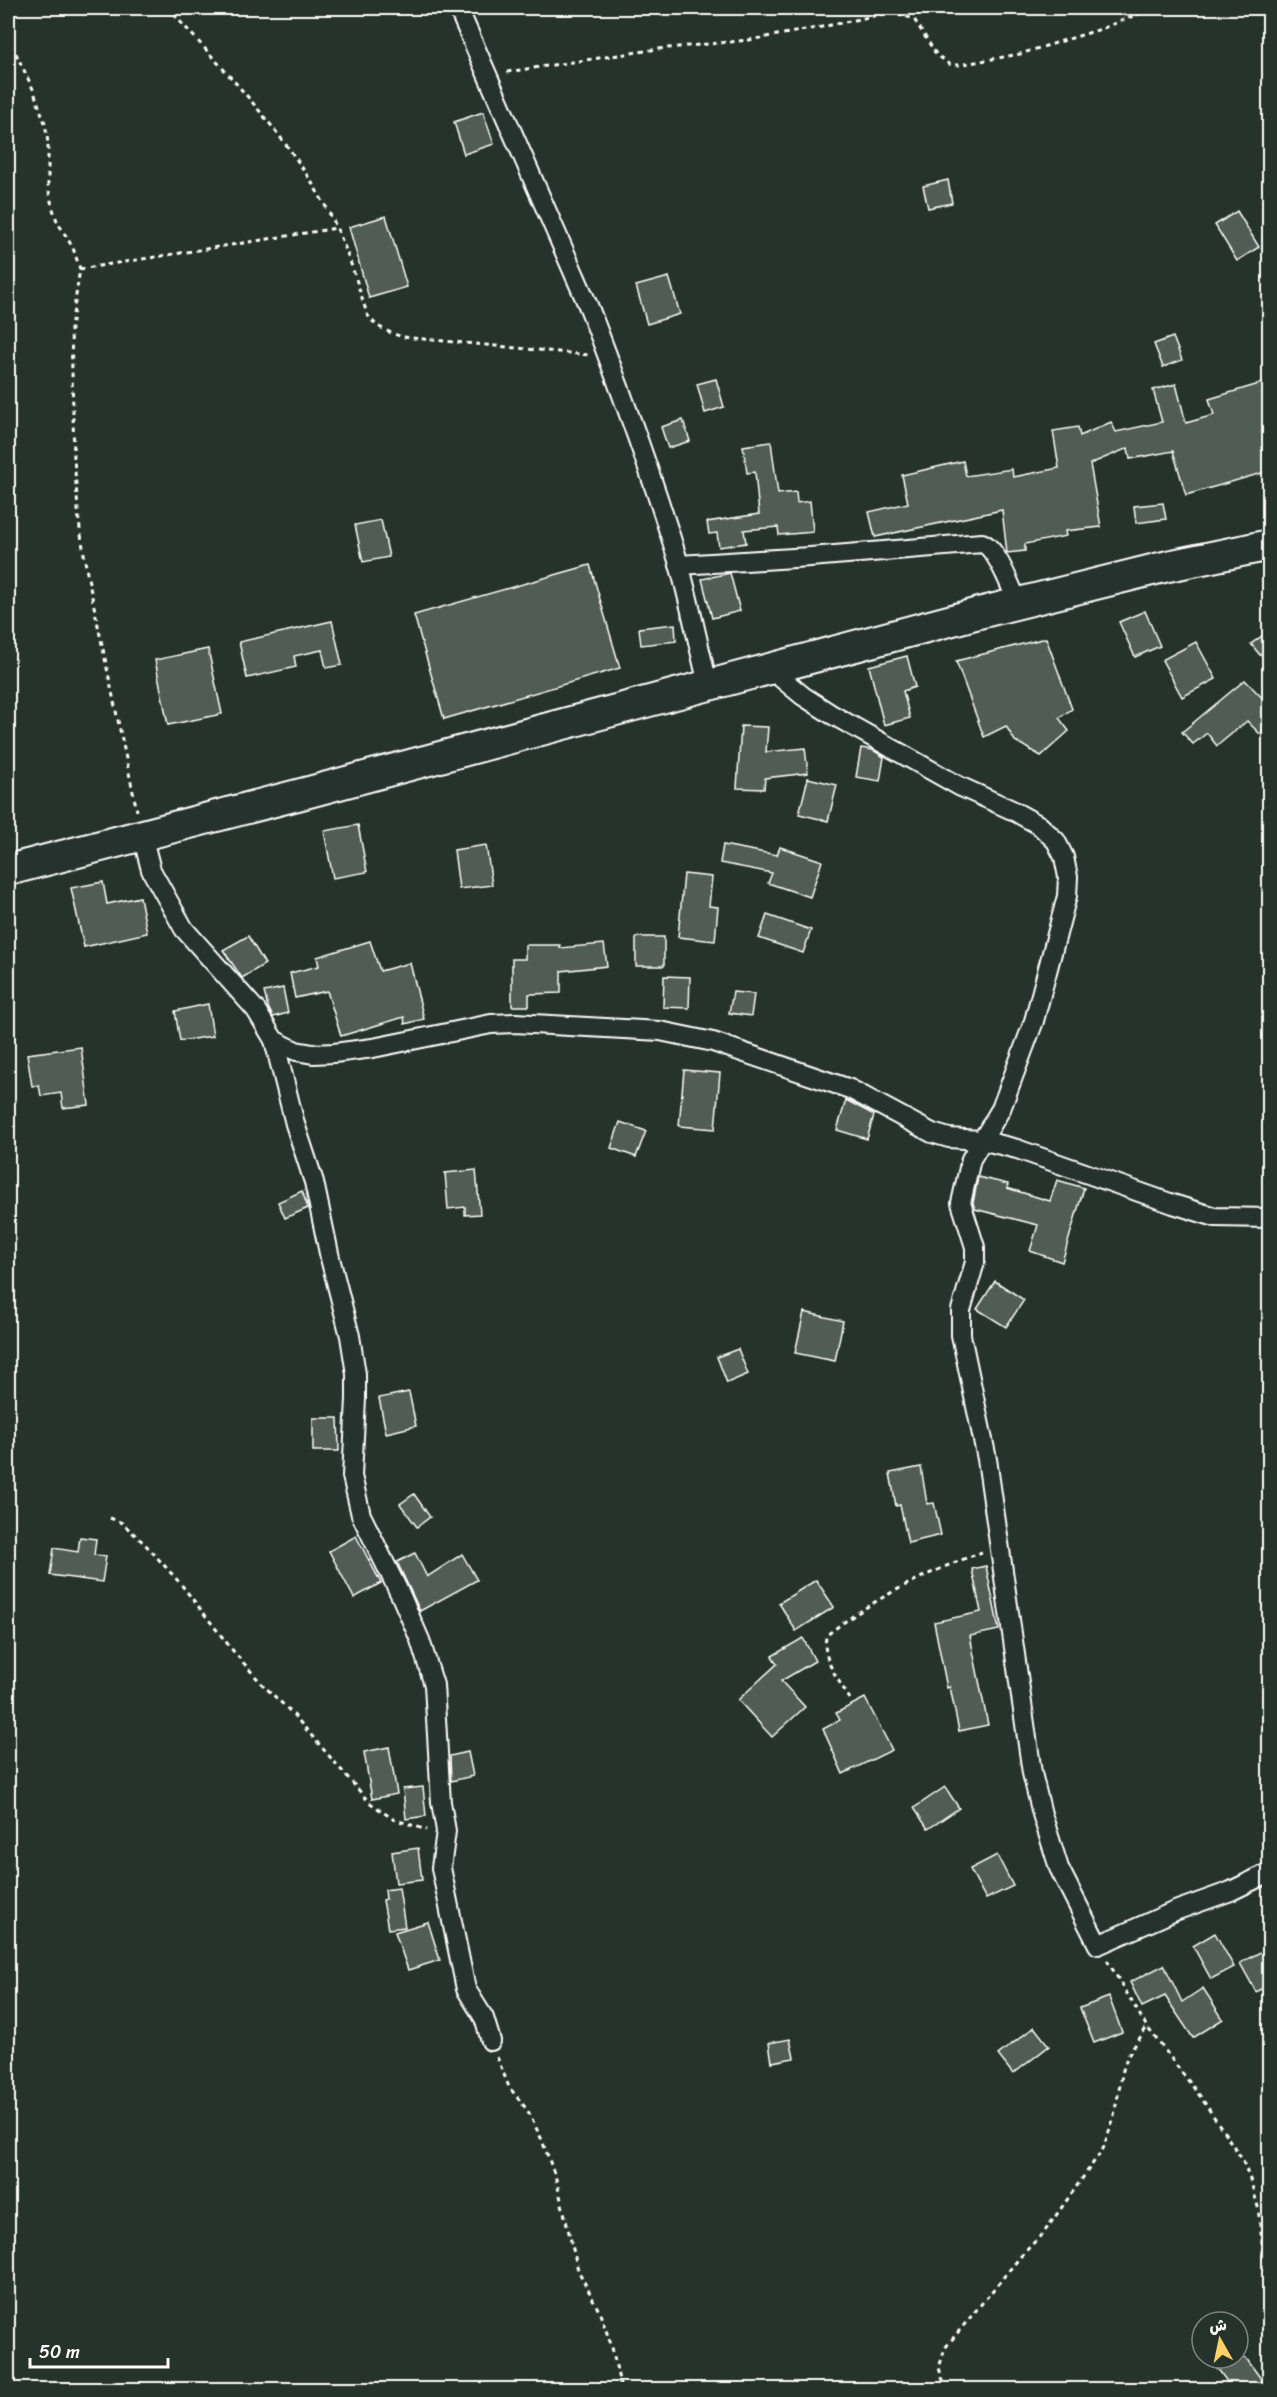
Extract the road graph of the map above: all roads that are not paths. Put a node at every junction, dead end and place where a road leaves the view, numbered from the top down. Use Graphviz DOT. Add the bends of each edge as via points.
graph roads {
  1 [pos="458,8"];
  2 [pos="1269,545"];
  3 [pos="679,565"];
  4 [pos="1018,603"];
  5 [pos="769,668"];
  6 [pos="708,684"];
  7 [pos="142,835"];
  8 [pos="8,870"];
  9 [pos="274,1040"];
  10 [pos="981,1140"];
  11 [pos="1269,1218"];
  12 [pos="1269,1872"];
  13 [pos="491,2041"];
  1 -- 3 [label="street" via="590,310 629,412"];
  2 -- 4 [label="main road"];
  3 -- 4 [label="street" via="982,543 995,554"];
  3 -- 6 [label="street"];
  4 -- 5 [label="main road"];
  5 -- 6 [label="main road"];
  5 -- 10 [label="street" via="831,714 959,786 1039,825 1056,841 1065,857 1066,896 1049,970 1013,1081"];
  6 -- 7 [label="main road"];
  7 -- 8 [label="main road"];
  7 -- 9 [label="street" via="151,870 184,929 255,1010"];
  9 -- 10 [label="street" via="313,1054 373,1048 491,1024 660,1031 713,1042 850,1089 932,1133"];
  9 -- 13 [label="street" via="314,1182 350,1336 356,1374 352,1476 355,1495 420,1640 434,1685 445,1836 441,1868 466,1989 484,2018"];
  10 -- 11 [label="street" via="1215,1217"];
  10 -- 12 [label="street" via="971,1159 961,1203 975,1247 975,1262 962,1310 962,1335 987,1459 1037,1794 1059,1868 1098,1945"];
}
